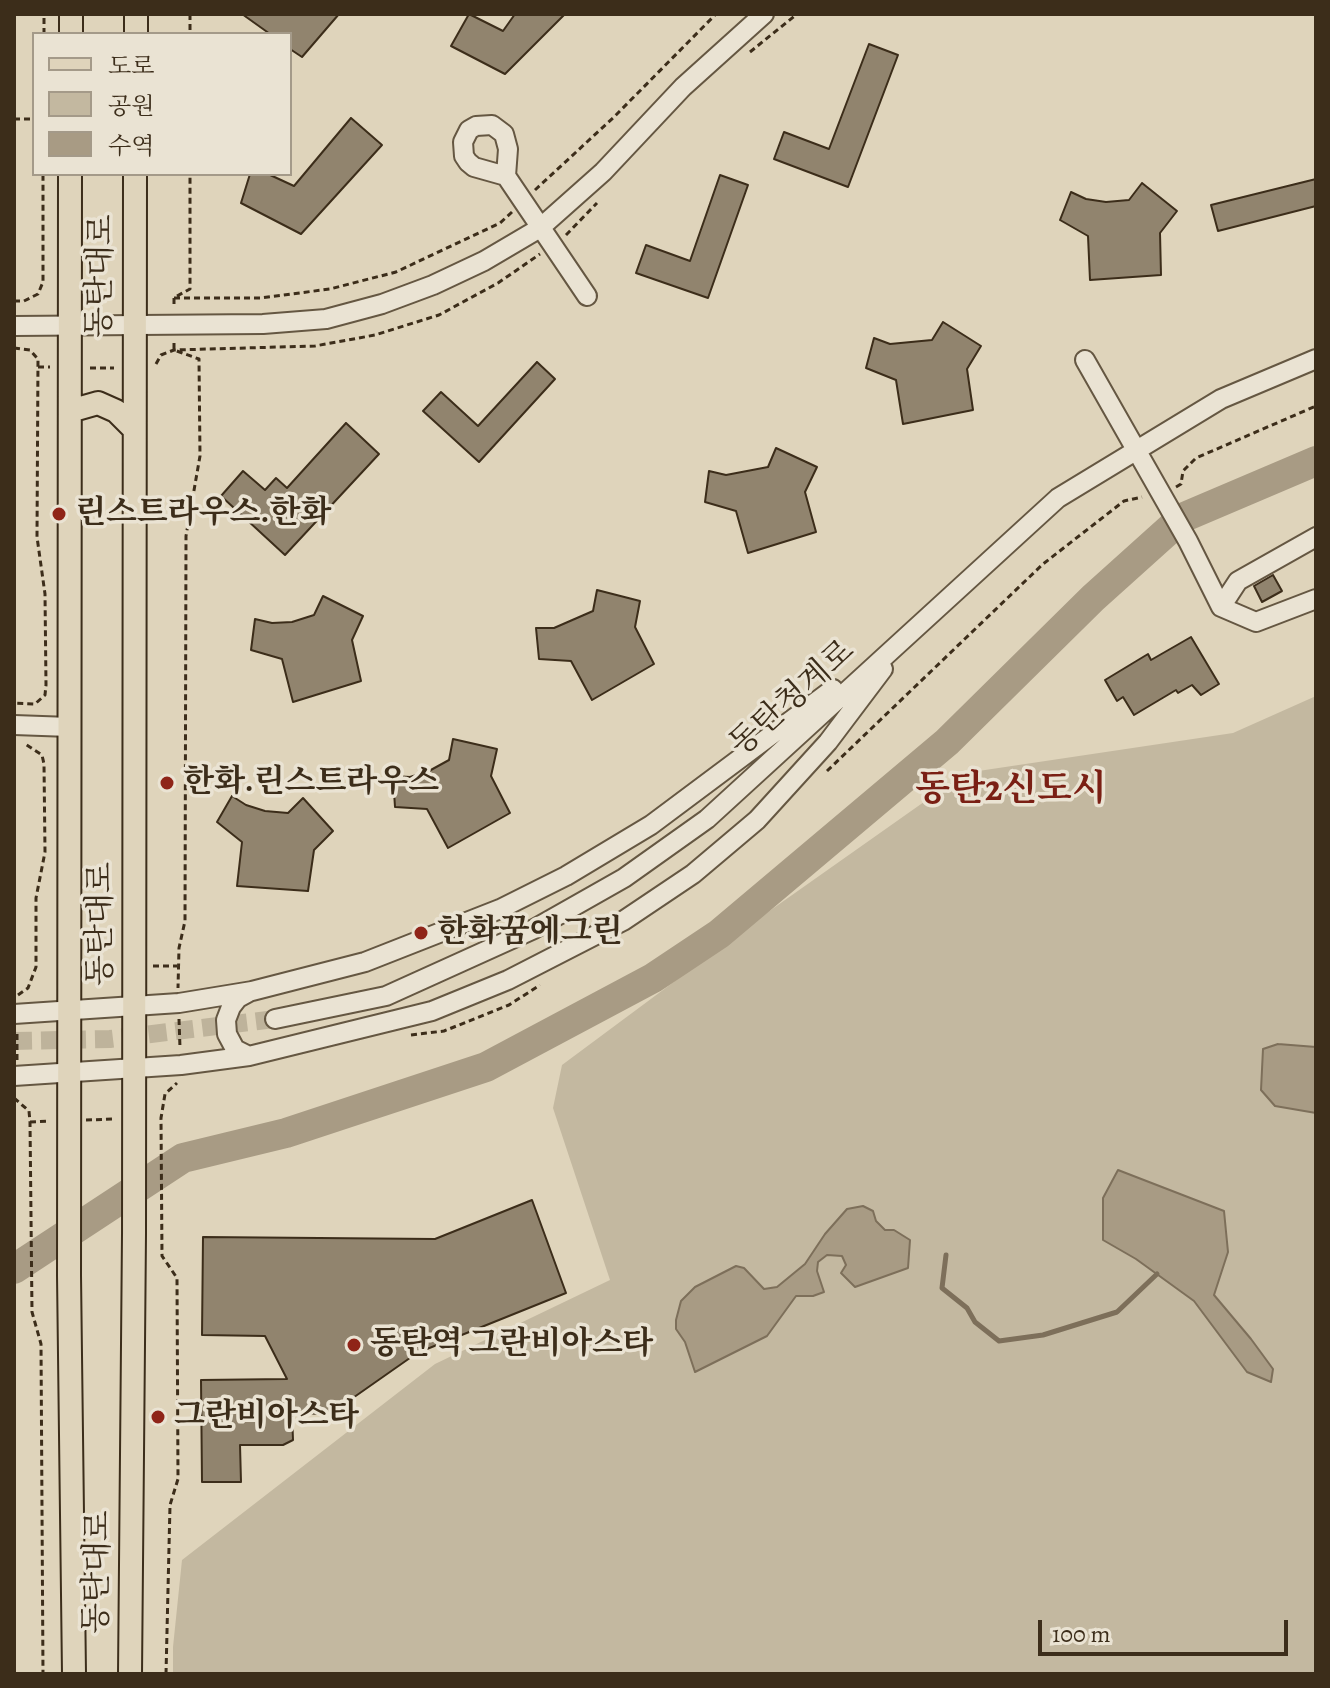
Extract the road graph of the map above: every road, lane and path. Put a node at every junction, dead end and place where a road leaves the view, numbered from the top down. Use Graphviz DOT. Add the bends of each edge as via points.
graph roads {
  1 [pos="716,14"];
  2 [pos="764,14"];
  3 [pos="506,166"];
  4 [pos="43,176"];
  5 [pos="70,176"];
  6 [pos="135,176"];
  7 [pos="190,176"];
  8 [pos="523,202"];
  9 [pos="540,228"];
  10 [pos="70,282"];
  11 [pos="134,282"];
  12 [pos="587,296"];
  13 [pos="14,301"];
  14 [pos="70,325"];
  15 [pos="133,325"];
  16 [pos="14,326"];
  17 [pos="14,348"];
  18 [pos="174,350"];
  19 [pos="1316,359"];
  20 [pos="1085,360"];
  21 [pos="38,367"];
  22 [pos="70,367"];
  23 [pos="133,368"];
  24 [pos="1316,406"];
  25 [pos="70,411"];
  26 [pos="133,428"];
  27 [pos="1136,451"];
  28 [pos="1181,484"];
  29 [pos="1316,537"];
  30 [pos="1316,599"];
  31 [pos="1221,607"];
  32 [pos="912,630"];
  33 [pos="14,703"];
  34 [pos="70,727"];
  35 [pos="15,734"];
  36 [pos="134,966"];
  37 [pos="177,966"];
  38 [pos="36,967"];
  39 [pos="69,967"];
  40 [pos="252,991"];
  41 [pos="179,1003"];
  42 [pos="16,1005"];
  43 [pos="134,1006"];
  44 [pos="69,1011"];
  45 [pos="275,1019"];
  46 [pos="249,1056"];
  47 [pos="181,1065"];
  48 [pos="134,1068"];
  49 [pos="69,1073"];
  50 [pos="15,1076"];
  51 [pos="15,1098"];
  52 [pos="69,1121"];
  53 [pos="30,1122"];
  54 [pos="134,1124"];
  55 [pos="43,1674"];
  56 [pos="74,1674"];
  57 [pos="130,1674"];
  58 [pos="166,1674"];
  1 -- 8 [label="path"];
  2 -- 9 [label="street"];
  3 -- 3 [label="street" via="474,167 464,156 469,130 484,124 499,128 507,142"];
  3 -- 8 [label="street"];
  4 -- 13 [label="path" via="43,282 38,294"];
  5 -- 10 [label="main road, 동탄대로"];
  6 -- 11 [label="main road, 동탄대로"];
  7 -- 8 [label="path" via="190,289 174,298 274,296 396,272 500,223"];
  8 -- 9 [label="street"];
  9 -- 12 [label="street"];
  9 -- 15 [label="street" via="433,285 326,319"];
  10 -- 11 [label="path"];
  10 -- 14 [label="main road, 동탄대로"];
  11 -- 15 [label="main road, 동탄대로"];
  14 -- 15 [label="street"];
  14 -- 16 [label="street"];
  14 -- 22 [label="main road, 동탄대로"];
  15 -- 23 [label="main road, 동탄대로"];
  17 -- 21 [label="path" via="34,353"];
  18 -- 37 [label="path" via="199,359 200,442 186,536 185,921"];
  19 -- 27 [label="street, 동탄청계로" via="1221,399"];
  20 -- 27 [label="street"];
  21 -- 22 [label="path"];
  21 -- 33 [label="path" via="37,537 45,594 46,685 45,695 35,704"];
  22 -- 23 [label="path"];
  22 -- 25 [label="main road, 동탄대로"];
  23 -- 26 [label="main road, 동탄대로"];
  24 -- 28 [label="path" via="1196,458 1183,471"];
  25 -- 26 [label="main road" via="98,403"];
  25 -- 34 [label="main road, 동탄대로"];
  26 -- 36 [label="main road, 동탄대로"];
  27 -- 31 [label="street"];
  27 -- 32 [label="street, 동탄청계로" via="1058,498"];
  29 -- 31 [label="street" via="1238,581"];
  30 -- 31 [label="street" via="1256,622"];
  32 -- 40 [label="street" via="651,825 566,876 500,909 365,962"];
  32 -- 45 [label="street, 동탄청계로" via="707,819 624,878 534,929 386,996"];
  32 -- 46 [label="street" via="828,742 757,820 693,874 623,921 508,980 432,1011"];
  34 -- 35 [label="street"];
  34 -- 39 [label="main road, 동탄대로"];
  35 -- 38 [label="path" via="42,755 44,764 45,852 36,898"];
  36 -- 37 [label="path"];
  36 -- 39 [label="path"];
  36 -- 43 [label="main road, 동탄대로"];
  37 -- 41 [label="path"];
  38 -- 39 [label="path"];
  38 -- 42 [label="path"];
  39 -- 44 [label="main road, 동탄대로"];
  40 -- 41 [label="street"];
  40 -- 46 [label="street" via="238,998 226,1020 235,1049"];
  41 -- 43 [label="street"];
  41 -- 47 [label="path"];
  42 -- 44 [label="street"];
  42 -- 50 [label="path"];
  43 -- 44 [label="street"];
  43 -- 48 [label="main road, 동탄대로"];
  44 -- 49 [label="main road, 동탄대로"];
  46 -- 47 [label="street"];
  47 -- 48 [label="street"];
  48 -- 49 [label="street"];
  48 -- 54 [label="main road, 동탄대로"];
  49 -- 50 [label="street"];
  49 -- 52 [label="main road, 동탄대로"];
  50 -- 51 [label="path"];
  51 -- 53 [label="path" via="29,1111"];
  52 -- 53 [label="path"];
  52 -- 54 [label="path"];
  52 -- 56 [label="main road, 동탄대로"];
  53 -- 55 [label="path" via="32,1312 41,1344"];
  54 -- 57 [label="main road, 동탄대로"];
  54 -- 58 [label="path" via="161,1118 162,1256 177,1278 178,1479 170,1505"];
}
